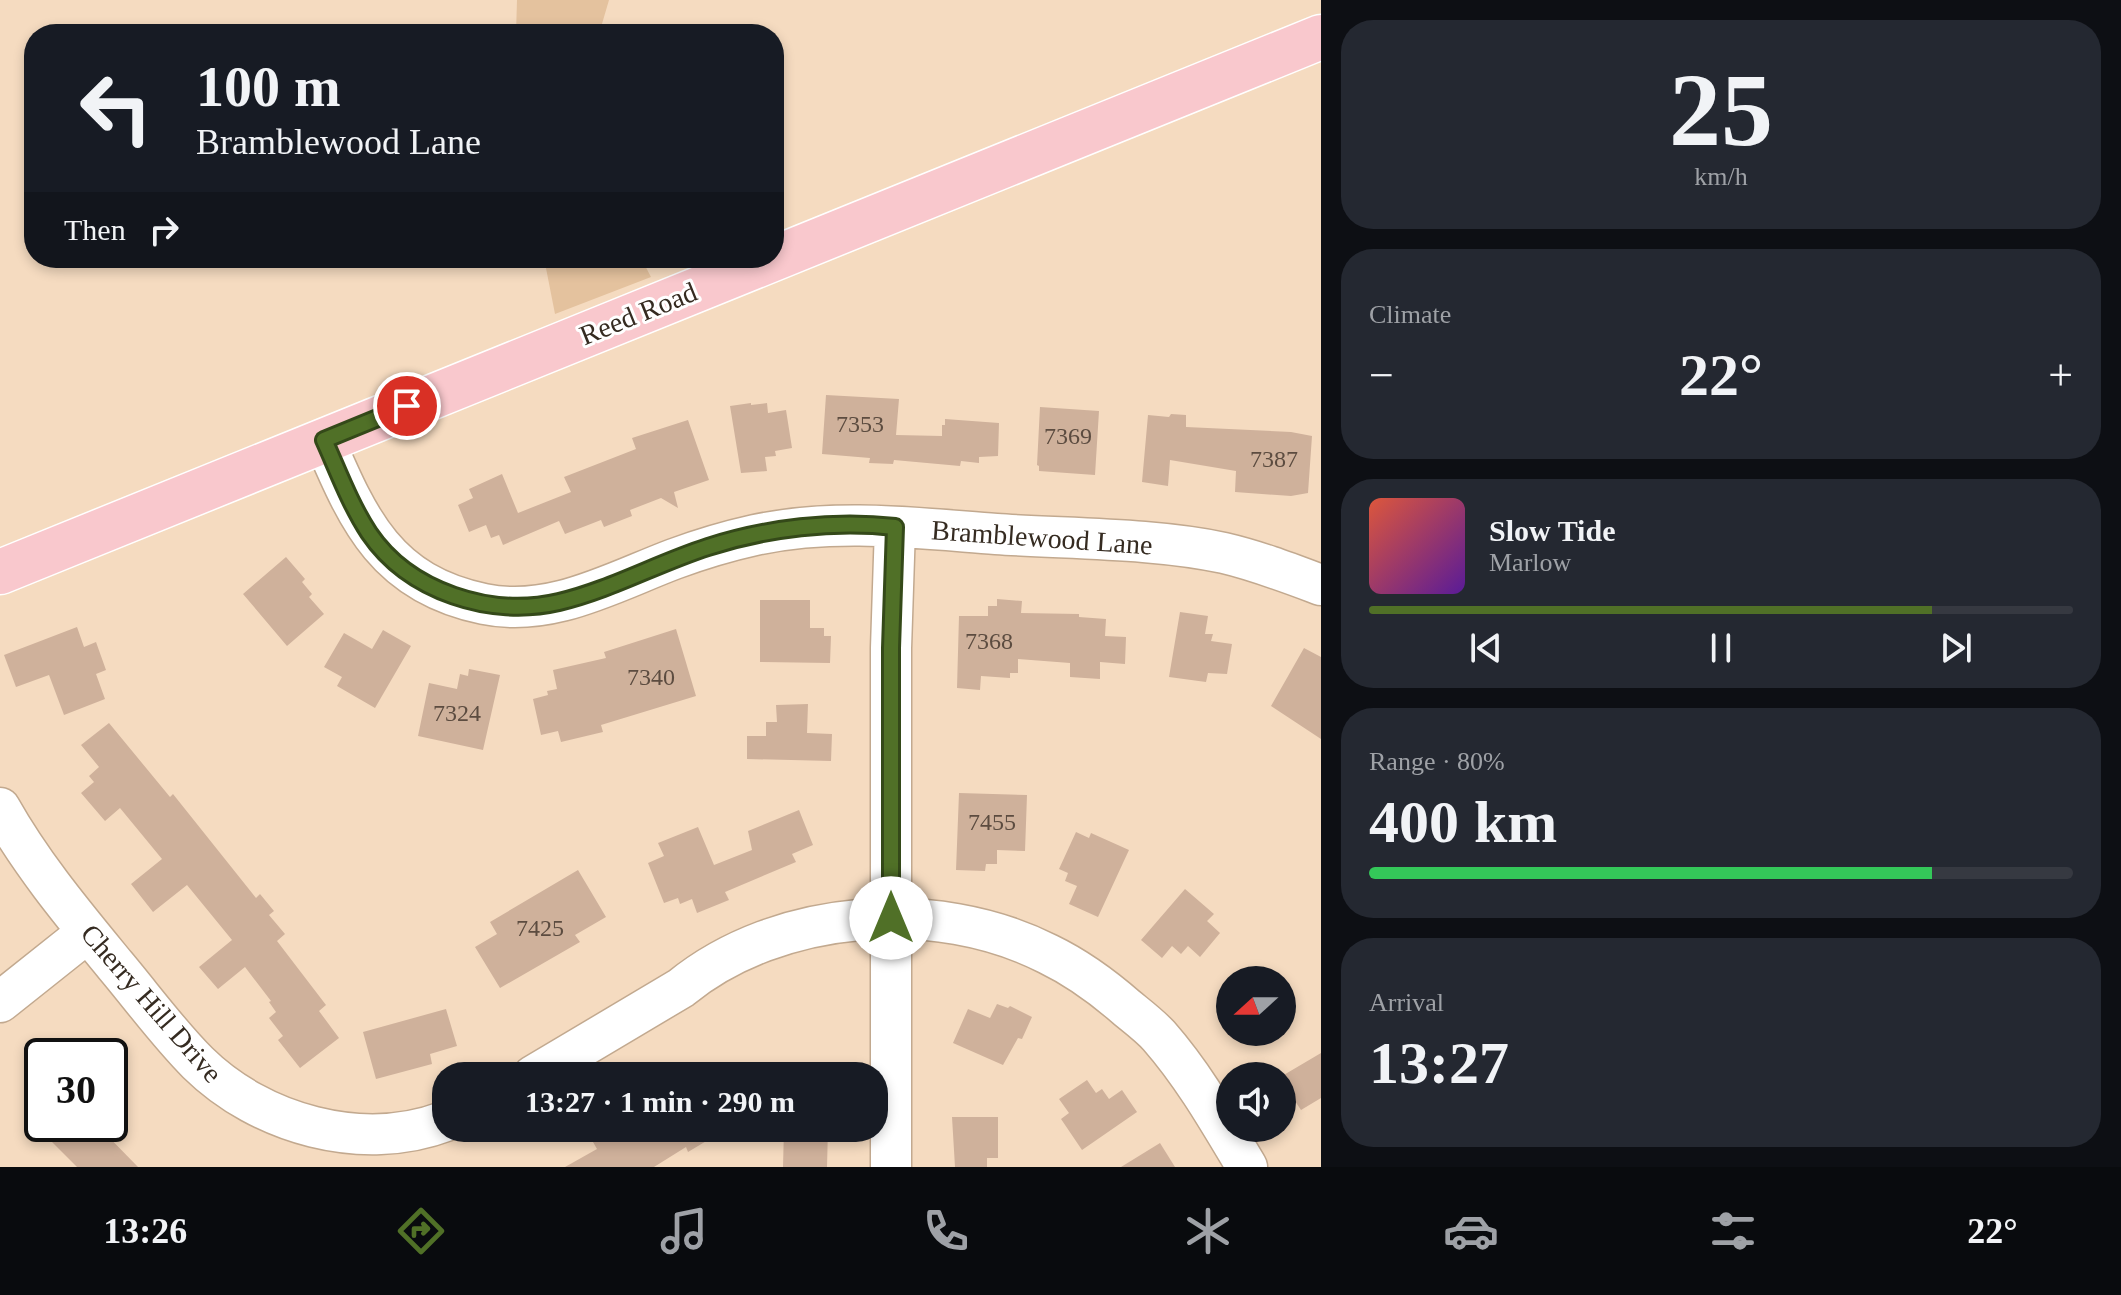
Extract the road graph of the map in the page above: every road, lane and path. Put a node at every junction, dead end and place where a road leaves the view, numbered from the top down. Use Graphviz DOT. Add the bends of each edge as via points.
graph roads {
  1 [pos="1321,37"];
  2 [pos="784,254"];
  3 [pos="750,268"];
  4 [pos="324,440"];
  5 [pos="895,527"];
  6 [pos="0,572"];
  7 [pos="1321,585"];
  8 [pos="0,808"];
  9 [pos="891,918"];
  10 [pos="88,932"];
  11 [pos="0,1002"];
  12 [pos="557,1062"];
  13 [pos="432,1124"];
  14 [pos="891,1167"];
  15 [pos="1247,1167"];
  1 -- 2 [label="main road, Reed Road"];
  3 -- 4 [label="main road, Reed Road"];
  4 -- 5 [label="street, Bramblewood Lane" via="365,526 389,555 428,584 486,605 560,602 687,554 760,534 833,525"];
  4 -- 6 [label="main road, Reed Road"];
  5 -- 7 [label="street, Bramblewood Lane" via="1185,547 1257,561"];
  5 -- 9 [label="street"];
  8 -- 10 [label="street, Cherry Hill Drive" via="23,848"];
  9 -- 12 [label="street" via="817,926 758,943 702,970"];
  9 -- 14 [label="street"];
  9 -- 15 [label="street" via="952,923 999,935 1046,953 1101,985 1158,1035 1204,1096"];
  10 -- 11 [label="street"];
  10 -- 13 [label="street, Cherry Hill Drive" via="197,1062 268,1112 339,1132 389,1133"];
}
